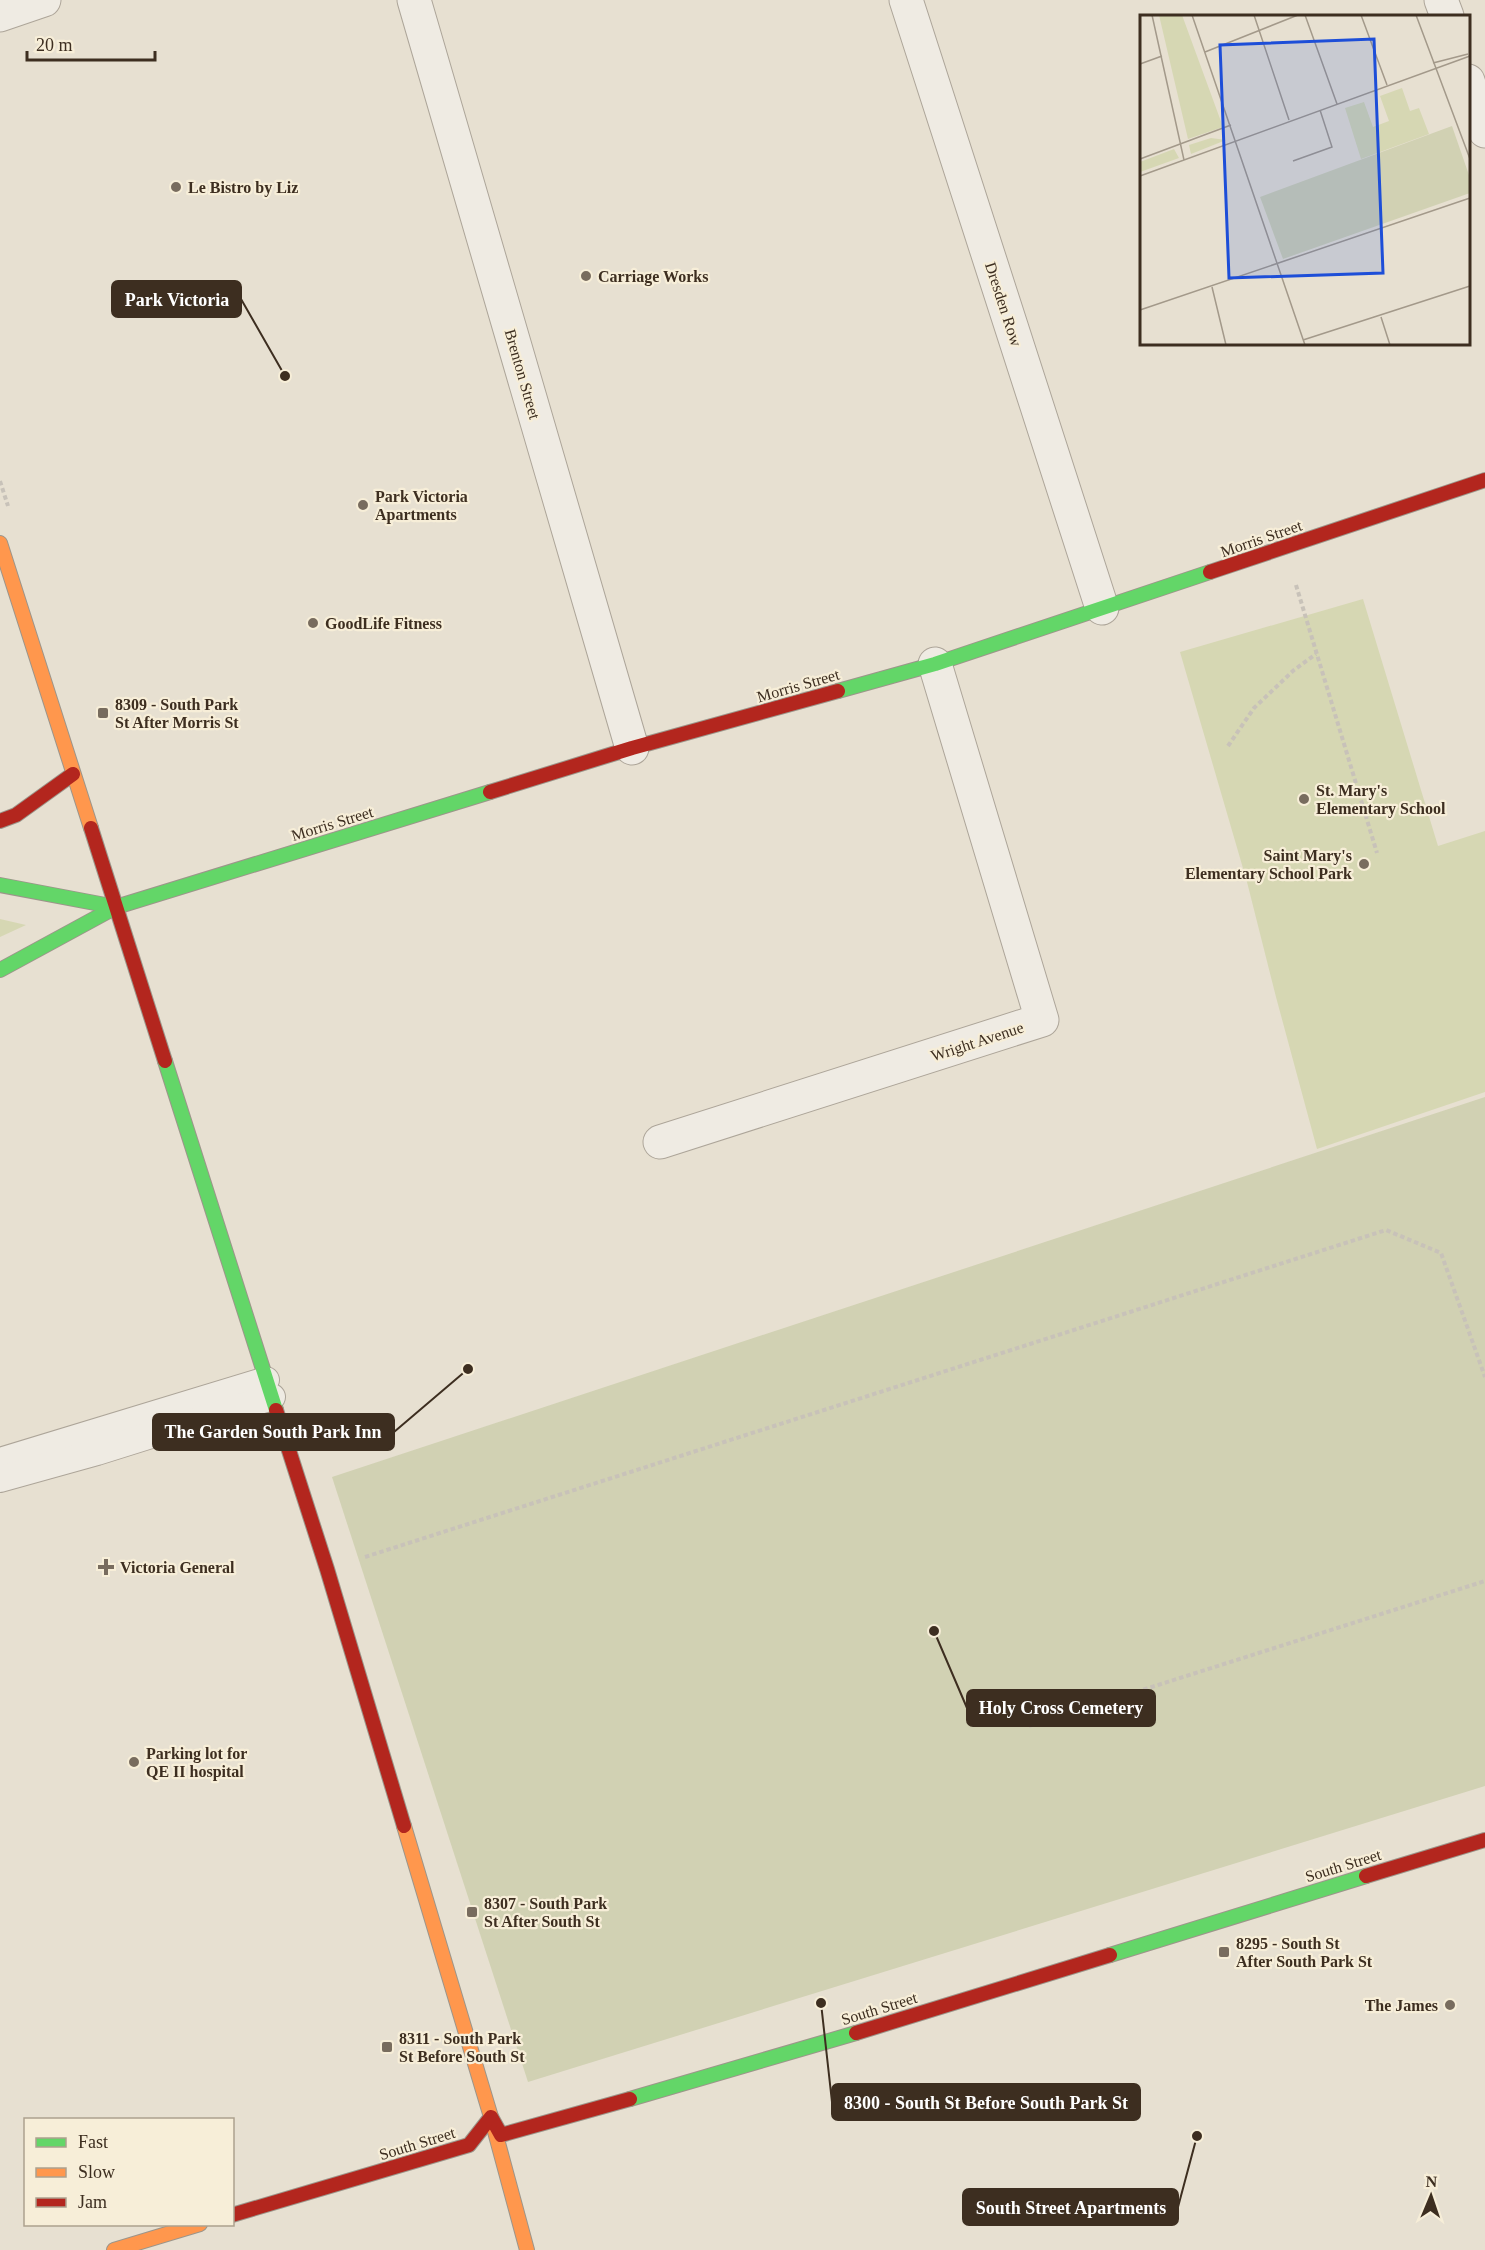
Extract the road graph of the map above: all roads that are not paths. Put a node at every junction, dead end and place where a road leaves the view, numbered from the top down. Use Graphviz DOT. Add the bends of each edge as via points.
graph roads {
  1 [pos="44,0"];
  2 [pos="414,0"];
  3 [pos="906,0"];
  4 [pos="1441,0"];
  5 [pos="0,15"];
  6 [pos="1447,15"];
  7 [pos="1470,87"];
  8 [pos="1485,131"];
  9 [pos="1485,480"];
  10 [pos="0,543"];
  11 [pos="1102,608"];
  12 [pos="935,664"];
  13 [pos="632,748"];
  14 [pos="73,774"];
  15 [pos="0,821"];
  16 [pos="0,885"];
  17 [pos="116,907"];
  18 [pos="0,970"];
  19 [pos="660,1142"];
  20 [pos="269,1388"];
  21 [pos="0,1461"];
  22 [pos="0,1479"];
  23 [pos="1485,1840"];
  24 [pos="491,2117"];
  25 [pos="234,2214"];
  26 [pos="193,2226"];
  27 [pos="114,2250"];
  28 [pos="527,2250"];
  1 -- 5 [label="street"];
  2 -- 13 [label="street, Brenton Street"];
  3 -- 11 [label="street, Dresden Row"];
  4 -- 6 [label="street"];
  7 -- 8 [label="street"];
  9 -- 11 [label="street, Morris Street"];
  10 -- 14 [label="street"];
  11 -- 12 [label="street, Morris Street"];
  12 -- 13 [label="street, Morris Street"];
  12 -- 19 [label="street, Wright Avenue" via="1042,1020"];
  13 -- 17 [label="street, Morris Street"];
  14 -- 15 [label="street" via="16,815"];
  14 -- 17 [label="street"];
  16 -- 17 [label="street"];
  17 -- 18 [label="street, Morris Street"];
  17 -- 20 [label="street"];
  20 -- 21 [label="lane"];
  20 -- 22 [label="lane"];
  20 -- 24 [label="street"];
  23 -- 24 [label="street, South Street" via="740,2068 501,2135"];
  24 -- 25 [label="street, South Street" via="469,2145"];
  24 -- 28 [label="street"];
  26 -- 27 [label="street"];
}
